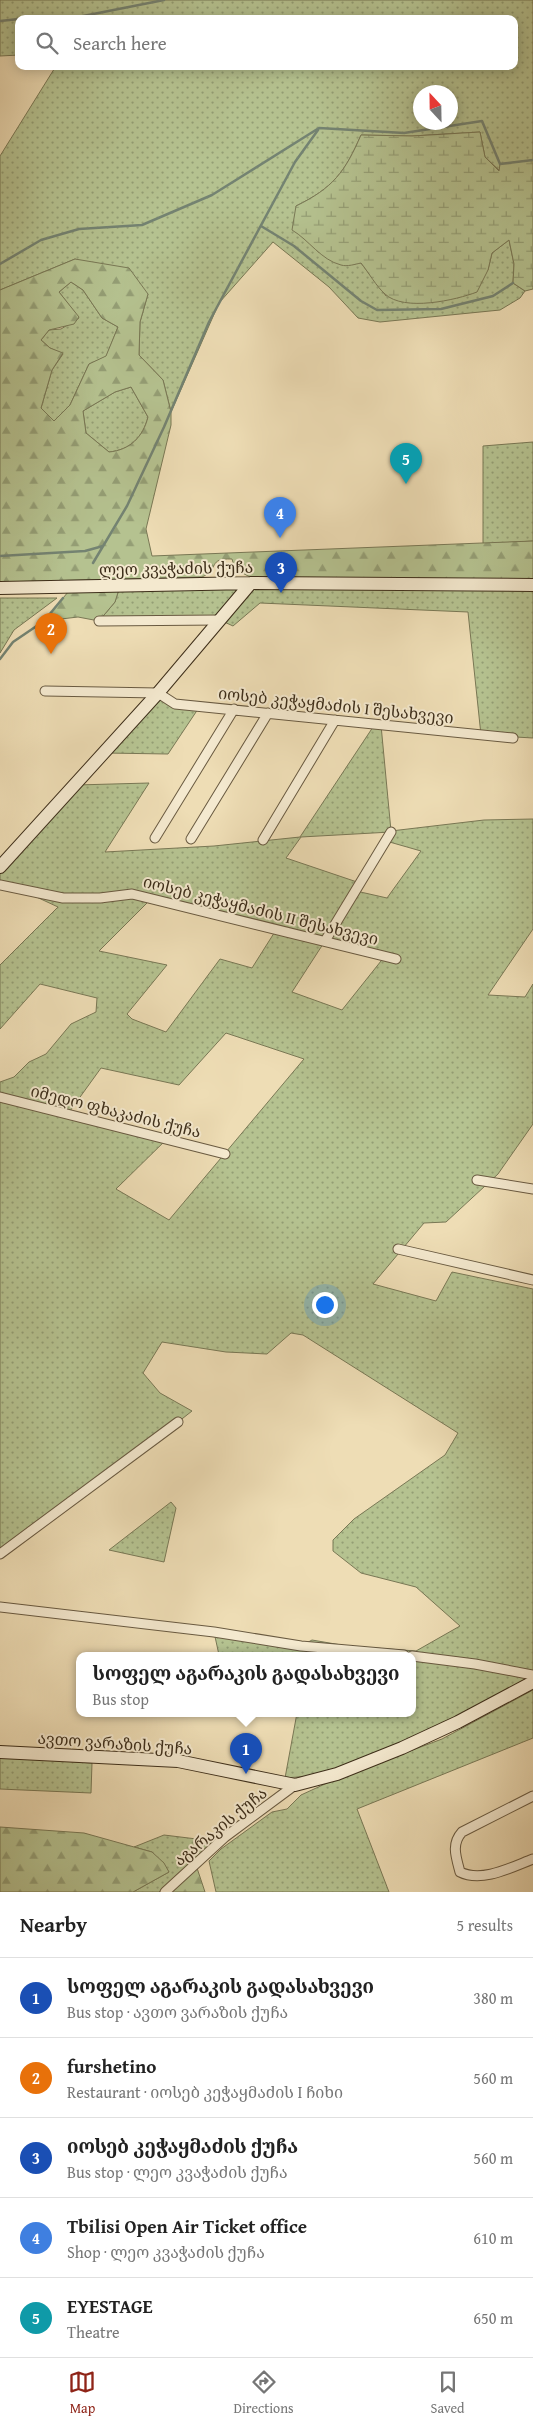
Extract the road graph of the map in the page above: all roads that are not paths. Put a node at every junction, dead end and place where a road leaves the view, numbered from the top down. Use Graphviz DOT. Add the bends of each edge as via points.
graph roads {
  1 [pos="251,583"];
  2 [pos="533,584"];
  3 [pos="0,588"];
  4 [pos="220,620"];
  5 [pos="99,621"];
  6 [pos="45,690"];
  7 [pos="158,693"];
  8 [pos="234,709"];
  9 [pos="268,713"];
  10 [pos="335,720"];
  11 [pos="513,738"];
  12 [pos="391,832"];
  13 [pos="155,838"];
  14 [pos="191,839"];
  15 [pos="263,840"];
  16 [pos="0,867"];
  17 [pos="0,885"];
  18 [pos="325,941"];
  19 [pos="396,959"];
  20 [pos="0,1097"];
  21 [pos="225,1154"];
  22 [pos="477,1180"];
  23 [pos="533,1189"];
  24 [pos="398,1249"];
  25 [pos="533,1280"];
  26 [pos="178,1422"];
  27 [pos="0,1554"];
  28 [pos="0,1607"];
  29 [pos="370,1652"];
  30 [pos="416,1657"];
  31 [pos="533,1675"];
  32 [pos="533,1682"];
  33 [pos="0,1752"];
  34 [pos="295,1785"];
  35 [pos="533,1796"];
  36 [pos="533,1859"];
  37 [pos="165,1892"];
  1 -- 2 [label="street, ლეო კვაჭაძის ქუჩა"];
  1 -- 3 [label="street, ლეო კვაჭაძის ქუჩა"];
  1 -- 4 [label="street"];
  4 -- 5 [label="street"];
  4 -- 7 [label="street"];
  6 -- 7 [label="street"];
  7 -- 8 [label="street, იოსებ კეჭაყმაძის I შესახვევი" via="175,704"];
  7 -- 16 [label="street"];
  8 -- 9 [label="street, იოსებ კეჭაყმაძის I შესახვევი"];
  8 -- 13 [label="street"];
  9 -- 10 [label="street, იოსებ კეჭაყმაძის I შესახვევი"];
  9 -- 14 [label="street"];
  10 -- 11 [label="street, იოსებ კეჭაყმაძის I შესახვევი"];
  10 -- 15 [label="street"];
  12 -- 18 [label="street"];
  17 -- 18 [label="street, იოსებ კეჭაყმაძის II შესახვევი" via="63,898 132,894"];
  18 -- 19 [label="street, იოსებ კეჭაყმაძის II შესახვევი"];
  20 -- 21 [label="street, იმედო ფხაკაძის ქუჩა"];
  22 -- 23 [label="street"];
  24 -- 25 [label="street"];
  26 -- 27 [label="street"];
  28 -- 29 [label="street"];
  30 -- 31 [label="street"];
  32 -- 34 [label="street, ავთო ვარაზის ქუჩა" via="402,1748 337,1774"];
  33 -- 34 [label="street, ავთო ვარაზის ქუჩა" via="178,1761"];
  34 -- 37 [label="street, აგარაკის ქუჩა" via="224,1837"];
  35 -- 36 [label="street" via="462,1832 454,1847 460,1872 468,1876 486,1875"];
}
